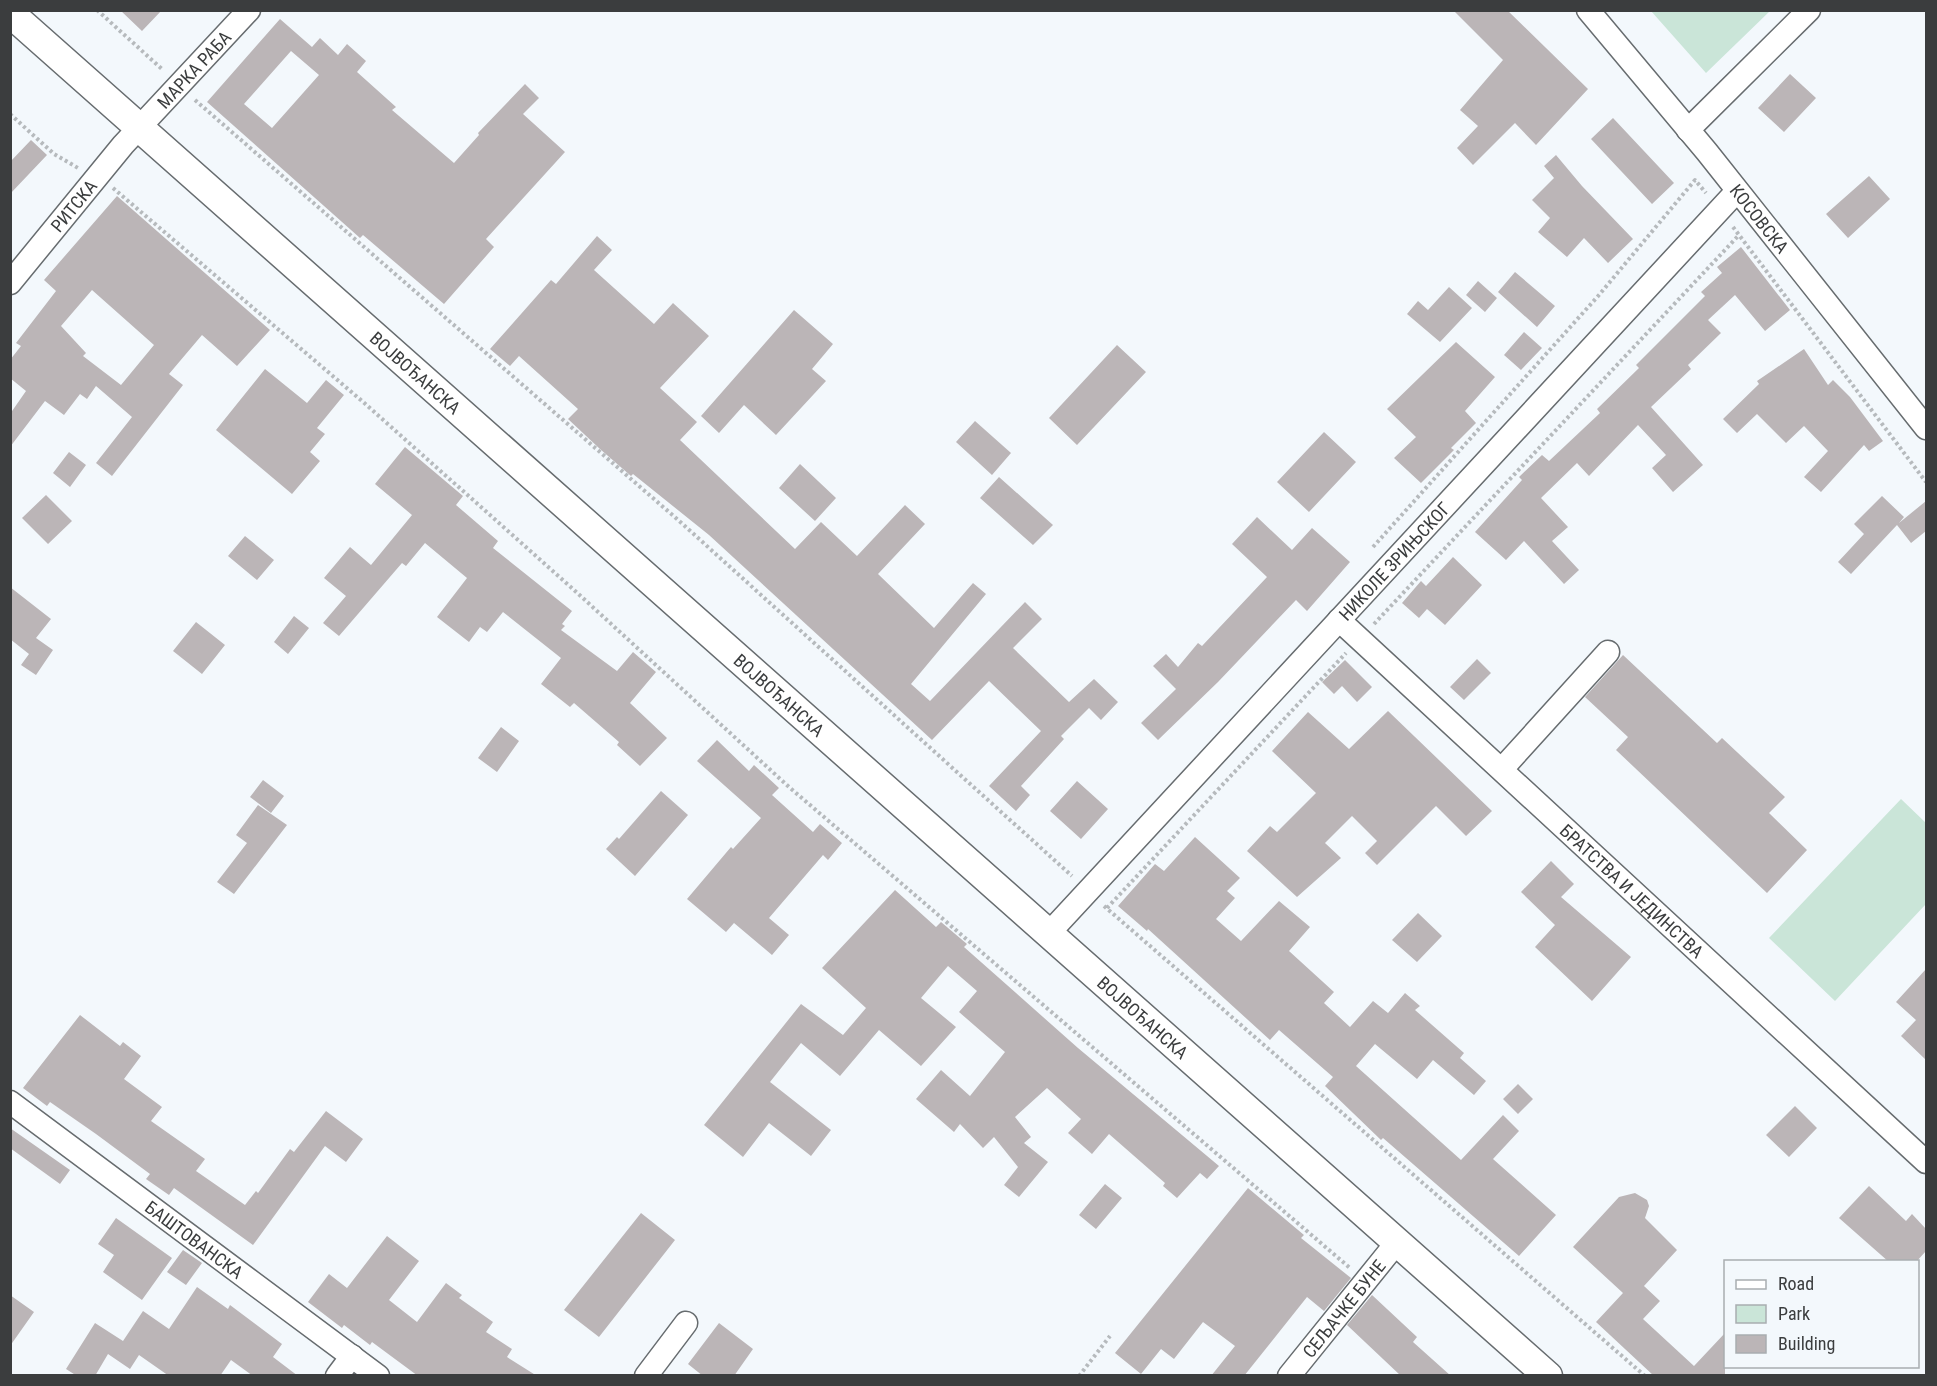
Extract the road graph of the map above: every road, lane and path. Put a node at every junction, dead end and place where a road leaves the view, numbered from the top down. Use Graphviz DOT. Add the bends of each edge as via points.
graph roads {
  1 [pos="97,10"];
  2 [pos="249,10"];
  3 [pos="1588,10"];
  4 [pos="1809,10"];
  5 [pos="10,13"];
  6 [pos="180,85"];
  7 [pos="10,114"];
  8 [pos="138,128"];
  9 [pos="1688,130"];
  10 [pos="96,176"];
  11 [pos="1737,191"];
  12 [pos="1719,210"];
  13 [pos="1739,235"];
  14 [pos="10,283"];
  15 [pos="1926,429"];
  16 [pos="1926,482"];
  17 [pos="1372,549"];
  18 [pos="1339,620"];
  19 [pos="1359,638"];
  20 [pos="1608,652"];
  21 [pos="1502,770"];
  22 [pos="1079,866"];
  23 [pos="1071,875"];
  24 [pos="1088,891"];
  25 [pos="1107,909"];
  26 [pos="1050,932"];
  27 [pos="10,1102"];
  28 [pos="1926,1162"];
  29 [pos="1398,1241"];
  30 [pos="1364,1280"];
  31 [pos="686,1323"];
  32 [pos="1110,1336"];
  33 [pos="352,1356"];
  34 [pos="337,1376"];
  35 [pos="378,1376"];
  36 [pos="646,1376"];
  37 [pos="1080,1376"];
  38 [pos="1289,1376"];
  39 [pos="1548,1376"];
  40 [pos="1645,1376"];
  1 -- 6 [label="path"];
  2 -- 6 [label="street, МАРКА РАБА"];
  3 -- 9 [label="street, КОСОВСКА"];
  4 -- 9 [label="street"];
  5 -- 8 [label="main road, ВОЈВОЂАНСКА"];
  6 -- 8 [label="street, МАРКА РАБА"];
  6 -- 23 [label="path" via="678,519"];
  7 -- 10 [label="path" via="54,154"];
  8 -- 10 [label="street, РИТСКА"];
  8 -- 26 [label="main road, ВОЈВОЂАНСКА"];
  9 -- 11 [label="street, КОСОВСКА"];
  10 -- 14 [label="street, РИТСКА"];
  10 -- 30 [label="path" via="370,409 789,787"];
  11 -- 12 [label="street, НИКОЛЕ ЗРИЊСКОГ"];
  11 -- 15 [label="street, КОСОВСКА"];
  12 -- 13 [label="path"];
  12 -- 17 [label="path" via="1695,180 1599,295"];
  12 -- 18 [label="street, НИКОЛЕ ЗРИЊСКОГ"];
  13 -- 16 [label="path"];
  13 -- 19 [label="path"];
  18 -- 19 [label="street, БРАТСТВА И ЈЕДИНСТВА"];
  18 -- 24 [label="street, НИКОЛЕ ЗРИЊСКОГ"];
  19 -- 21 [label="street, БРАТСТВА И ЈЕДИНСТВА"];
  19 -- 25 [label="path"];
  20 -- 21 [label="street"];
  21 -- 28 [label="street, БРАТСТВА И ЈЕДИНСТВА"];
  22 -- 23 [label="path"];
  23 -- 24 [label="path"];
  24 -- 25 [label="path"];
  24 -- 26 [label="street, НИКОЛЕ ЗРИЊСКОГ"];
  25 -- 40 [label="path"];
  26 -- 29 [label="main road, ВОЈВОЂАНСКА"];
  27 -- 33 [label="street, БАШТОВАНСКА"];
  29 -- 30 [label="street, СЕЉАЧКЕ БУНЕ"];
  29 -- 39 [label="main road, ВОЈВОЂАНСКА"];
  30 -- 38 [label="street, СЕЉАЧКЕ БУНЕ"];
  31 -- 36 [label="street"];
  32 -- 37 [label="path"];
  33 -- 34 [label="street"];
  33 -- 35 [label="street, БАШТОВАНСКА"];
}
